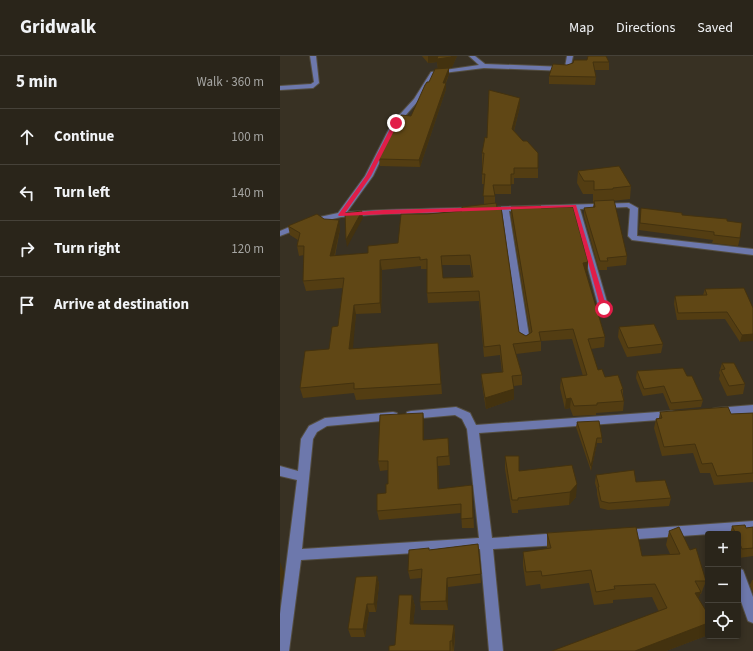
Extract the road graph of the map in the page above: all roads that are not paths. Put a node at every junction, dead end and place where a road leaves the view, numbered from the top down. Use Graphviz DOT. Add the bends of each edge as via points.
graph roads {
  1 [pos="313,56"];
  2 [pos="472,56"];
  3 [pos="570,56"];
  4 [pos="484,66"];
  5 [pos="280,88"];
  6 [pos="575,206"];
  7 [pos="505,208"];
  8 [pos="341,215"];
  9 [pos="280,234"];
  10 [pos="753,252"];
  11 [pos="604,309"];
  12 [pos="525,342"];
  13 [pos="753,409"];
  14 [pos="706,412"];
  15 [pos="683,414"];
  16 [pos="473,429"];
  17 [pos="280,472"];
  18 [pos="303,477"];
  19 [pos="753,526"];
  20 [pos="723,531"];
  21 [pos="705,532"];
  22 [pos="612,536"];
  23 [pos="573,538"];
  24 [pos="486,544"];
  25 [pos="295,555"];
  26 [pos="741,582"];
  27 [pos="753,616"];
  28 [pos="282,651"];
  29 [pos="496,651"];
  1 -- 5 [label="street" via="316,84"];
  2 -- 4 [label="street"];
  3 -- 4 [label="street" via="569,67 562,70"];
  4 -- 8 [label="street" via="433,73 416,100 396,123 369,176"];
  6 -- 7 [label="street"];
  6 -- 10 [label="street" via="632,206 632,236 635,238"];
  6 -- 11 [label="street"];
  7 -- 8 [label="street"];
  7 -- 12 [label="street"];
  8 -- 9 [label="street" via="309,222"];
  13 -- 14 [label="street"];
  15 -- 16 [label="street"];
  16 -- 18 [label="street" via="466,416 456,411 325,422 313,429 307,439"];
  16 -- 24 [label="street"];
  17 -- 18 [label="street"];
  18 -- 25 [label="street"];
  19 -- 20 [label="street"];
  21 -- 22 [label="street"];
  23 -- 24 [label="street"];
  24 -- 25 [label="street"];
  24 -- 29 [label="street"];
  25 -- 28 [label="street"];
  26 -- 27 [label="street"];
}
